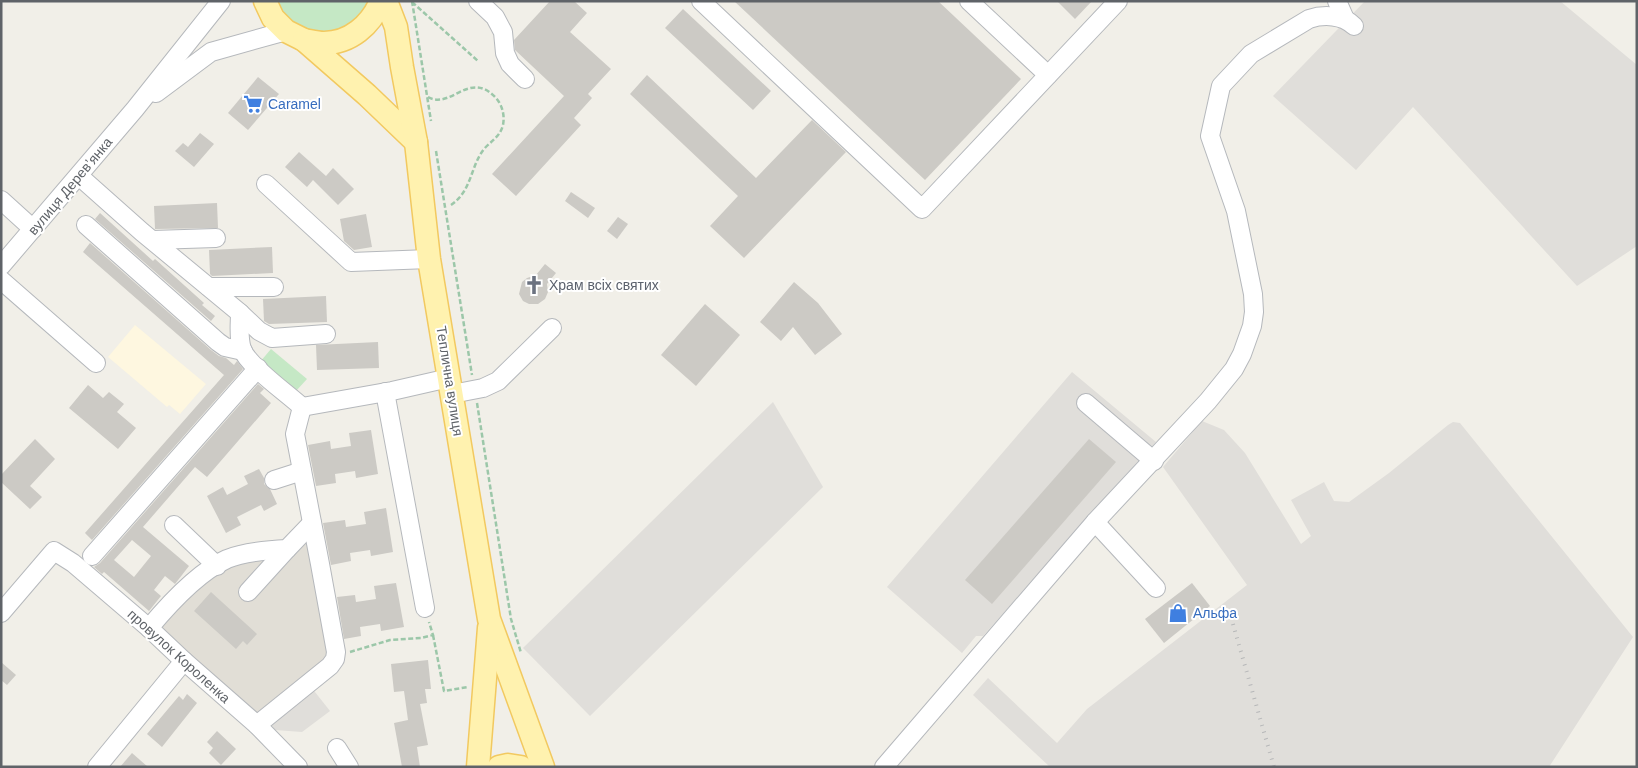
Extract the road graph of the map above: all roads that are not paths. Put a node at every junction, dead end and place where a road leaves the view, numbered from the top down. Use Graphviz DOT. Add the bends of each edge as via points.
graph roads {
  1 [pos="265,1"];
  2 [pos="381,1"];
  3 [pos="386,1"];
  4 [pos="478,1"];
  5 [pos="700,1"];
  6 [pos="969,1"];
  7 [pos="1118,1"];
  8 [pos="1337,1"];
  9 [pos="220,2"];
  10 [pos="295,35"];
  11 [pos="1048,75"];
  12 [pos="525,79"];
  13 [pos="139,104"];
  14 [pos="416,142"];
  15 [pos="79,176"];
  16 [pos="266,184"];
  17 [pos="1,200"];
  18 [pos="86,225"];
  19 [pos="33,229"];
  20 [pos="216,238"];
  21 [pos="153,240"];
  22 [pos="430,259"];
  23 [pos="1,266"];
  24 [pos="1,280"];
  25 [pos="274,286"];
  26 [pos="209,287"];
  27 [pos="240,313"];
  28 [pos="552,328"];
  29 [pos="326,334"];
  30 [pos="243,351"];
  31 [pos="96,363"];
  32 [pos="258,368"];
  33 [pos="450,386"];
  34 [pos="385,392"];
  35 [pos="1086,404"];
  36 [pos="302,407"];
  37 [pos="1154,460"];
  38 [pos="302,471"];
  39 [pos="274,480"];
  40 [pos="1095,522"];
  41 [pos="312,523"];
  42 [pos="174,525"];
  43 [pos="288,549"];
  44 [pos="92,556"];
  45 [pos="217,566"];
  46 [pos="1156,588"];
  47 [pos="248,592"];
  48 [pos="425,608"];
  49 [pos="1,613"];
  50 [pos="489,619"];
  51 [pos="149,628"];
  52 [pos="184,661"];
  53 [pos="257,725"];
  54 [pos="337,748"];
  55 [pos="97,767"];
  56 [pos="298,767"];
  57 [pos="349,767"];
  58 [pos="478,767"];
  59 [pos="500,767"];
  60 [pos="522,767"];
  61 [pos="543,767"];
  62 [pos="884,767"];
  1 -- 10 [label="main road" via="273,18"];
  2 -- 10 [label="main road" via="376,14 362,30 344,40 324,43"];
  3 -- 14 [label="main road, Теплична вулиця" via="396,27"];
  4 -- 12 [label="street" via="495,17 503,32 505,53 510,64"];
  5 -- 11 [label="street" via="922,209"];
  6 -- 11 [label="street"];
  7 -- 11 [label="street"];
  8 -- 37 [label="street" via="1349,22 1328,16 1305,21 1251,54 1221,86 1210,136 1236,211 1253,294 1252,326 1234,369"];
  9 -- 13 [label="street"];
  10 -- 13 [label="street" via="211,52"];
  10 -- 14 [label="main road" via="367,95"];
  13 -- 15 [label="street, вулиця Деревʼянка"];
  14 -- 22 [label="main road, Теплична вулиця"];
  15 -- 19 [label="street, вулиця Деревʼянка"];
  15 -- 21 [label="street"];
  16 -- 22 [label="street" via="351,262"];
  17 -- 19 [label="street"];
  18 -- 30 [label="street" via="218,342"];
  19 -- 23 [label="street, вулиця Деревʼянка"];
  20 -- 21 [label="street"];
  21 -- 26 [label="street"];
  22 -- 33 [label="main road, Теплична вулиця"];
  24 -- 31 [label="street"];
  25 -- 26 [label="street"];
  26 -- 27 [label="street"];
  27 -- 29 [label="street" via="272,338"];
  27 -- 30 [label="street"];
  28 -- 33 [label="street" via="500,380 475,390"];
  30 -- 32 [label="street"];
  32 -- 36 [label="street"];
  32 -- 44 [label="street"];
  33 -- 34 [label="street"];
  33 -- 50 [label="main road, Теплична вулиця"];
  34 -- 36 [label="street"];
  34 -- 48 [label="street"];
  35 -- 37 [label="street"];
  36 -- 38 [label="street" via="295,434"];
  37 -- 40 [label="street"];
  38 -- 39 [label="street"];
  38 -- 41 [label="street"];
  40 -- 46 [label="street"];
  40 -- 62 [label="street"];
  41 -- 43 [label="street"];
  41 -- 53 [label="street" via="335,659"];
  42 -- 45 [label="street"];
  43 -- 45 [label="street" via="227,559"];
  43 -- 47 [label="street"];
  45 -- 51 [label="street" via="200,576"];
  49 -- 51 [label="street, провулок Короленка" via="54,551 73,563"];
  50 -- 58 [label="main road, Теплична вулиця"];
  50 -- 61 [label="main road, Теплична вулиця"];
  51 -- 52 [label="street, провулок Короленка"];
  52 -- 53 [label="street, провулок Короленка"];
  52 -- 55 [label="street"];
  53 -- 56 [label="street, провулок Короленка"];
  54 -- 57 [label="street"];
  59 -- 60 [label="main road"];
}
